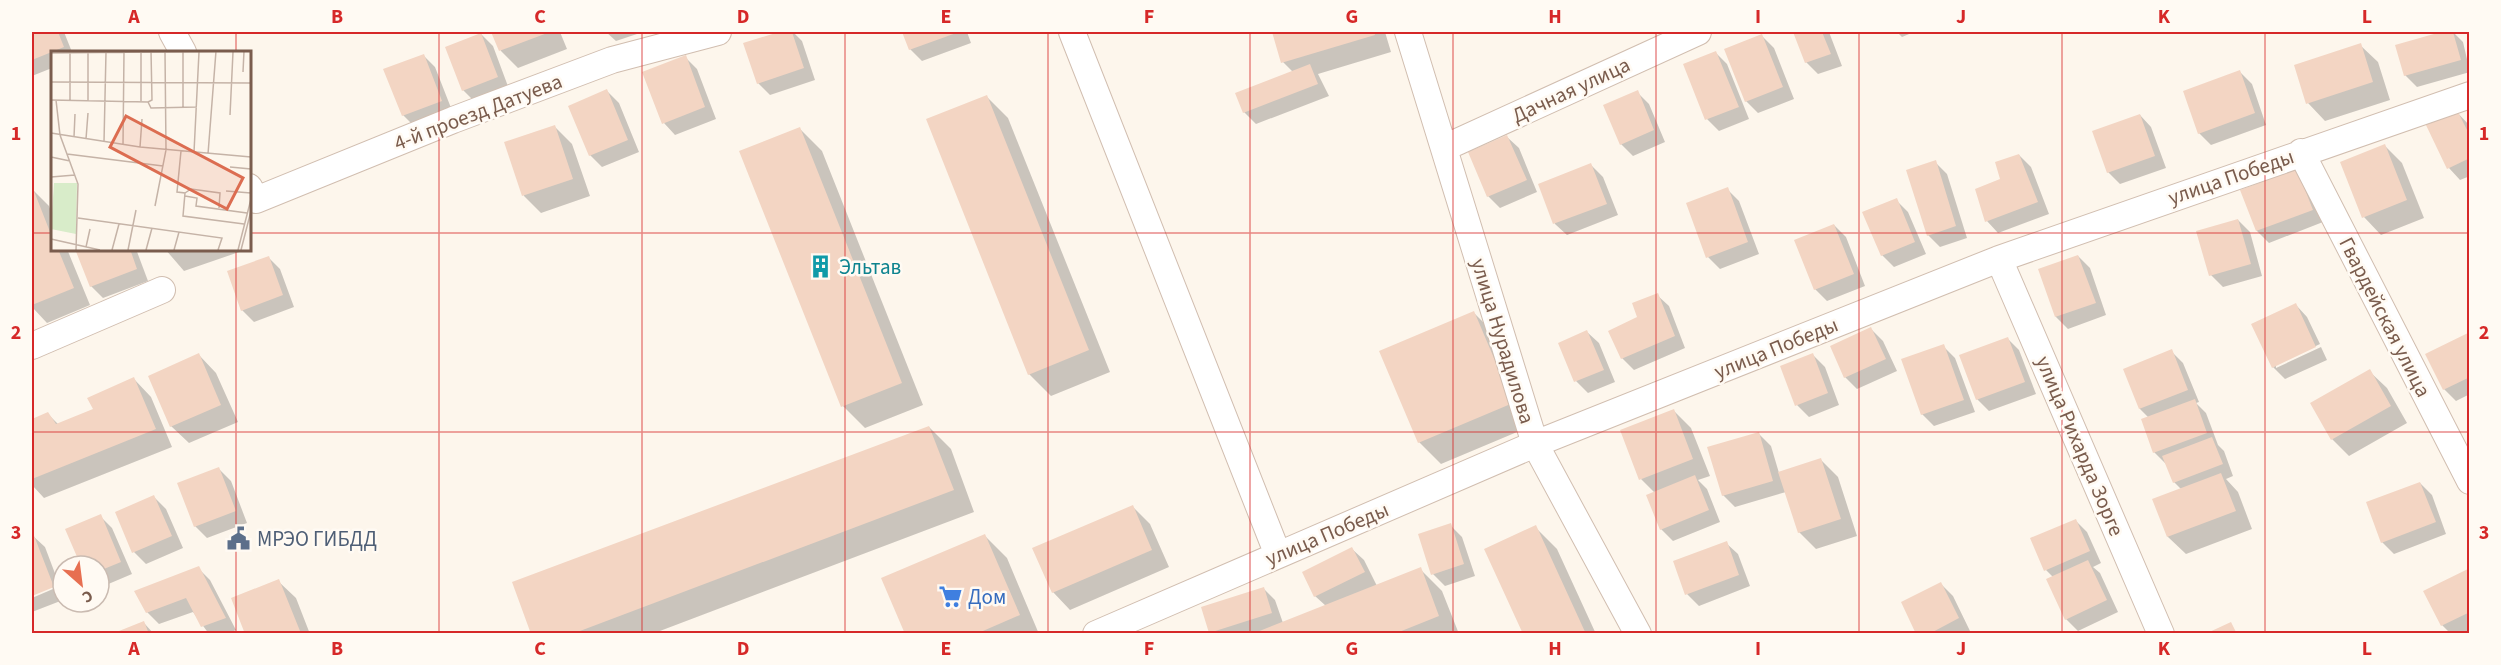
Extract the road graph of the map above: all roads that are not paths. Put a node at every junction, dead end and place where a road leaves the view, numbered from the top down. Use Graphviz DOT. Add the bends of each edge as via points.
graph roads {
  1 [pos="172,32"];
  2 [pos="718,32"];
  3 [pos="1072,32"];
  4 [pos="1408,32"];
  5 [pos="1698,32"];
  6 [pos="182,51"];
  7 [pos="2469,95"];
  8 [pos="1444,148"];
  9 [pos="2301,152"];
  10 [pos="250,189"];
  11 [pos="2000,259"];
  12 [pos="162,290"];
  13 [pos="32,346"];
  14 [pos="1535,444"];
  15 [pos="2469,481"];
  16 [pos="1278,555"];
  17 [pos="1095,633"];
  18 [pos="1638,633"];
  19 [pos="2161,633"];
  1 -- 6 [label="street"];
  2 -- 10 [label="street, 4-й проезд Датуева" via="612,60 256,200"];
  3 -- 16 [label="street"];
  4 -- 8 [label="street, улица Нурадилова"];
  5 -- 8 [label="street, Дачная улица"];
  7 -- 9 [label="street, улица Победы"];
  8 -- 14 [label="street, улица Нурадилова"];
  9 -- 11 [label="street, улица Победы"];
  9 -- 15 [label="street, Гвардейская улица"];
  11 -- 14 [label="street, улица Победы"];
  11 -- 19 [label="street, улица Рихарда Зорге"];
  12 -- 13 [label="street"];
  14 -- 16 [label="street, улица Победы"];
  14 -- 18 [label="street, улица Нурадилова"];
  16 -- 17 [label="street, улица Победы"];
}
